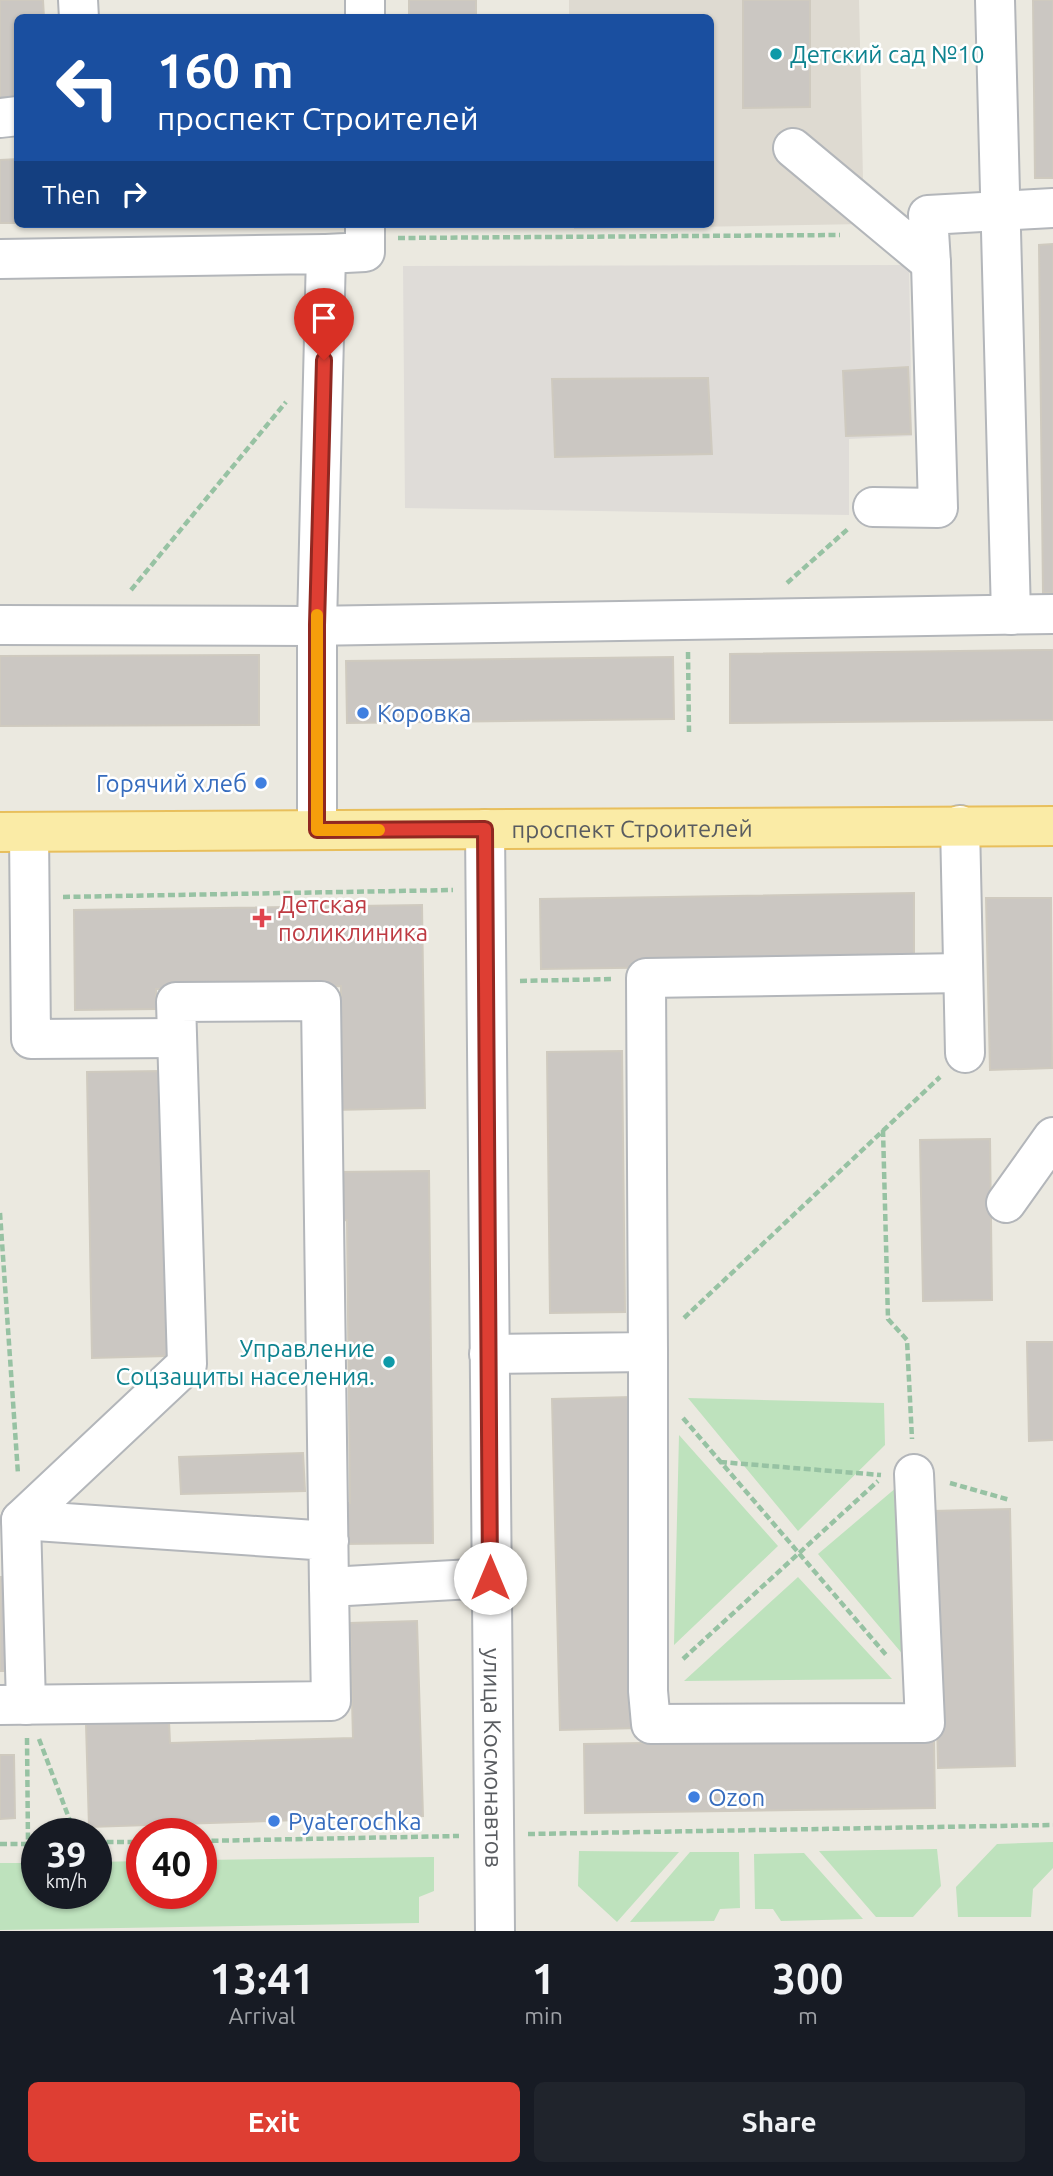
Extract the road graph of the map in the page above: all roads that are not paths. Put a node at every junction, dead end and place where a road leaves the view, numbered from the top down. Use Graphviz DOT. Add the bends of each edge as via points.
graph roads {
  1 [pos="995,0"];
  2 [pos="793,148"];
  3 [pos="1053,208"];
  4 [pos="999,210"];
  5 [pos="365,231"];
  6 [pos="326,254"];
  7 [pos="0,259"];
  8 [pos="930,263"];
  9 [pos="873,507"];
  10 [pos="1053,614"];
  11 [pos="1011,615"];
  12 [pos="0,625"];
  13 [pos="317,625"];
  14 [pos="960,825"];
  15 [pos="1053,826"];
  16 [pos="485,829"];
  17 [pos="317,830"];
  18 [pos="15,832"];
  19 [pos="20,922"];
  20 [pos="963,973"];
  21 [pos="177,1038"];
  22 [pos="965,1053"];
  23 [pos="1053,1137"];
  24 [pos="1006,1203"];
  25 [pos="489,1354"];
  26 [pos="648,1365"];
  27 [pos="914,1474"];
  28 [pos="21,1520"];
  29 [pos="328,1541"];
  30 [pos="490,1578"];
  31 [pos="329,1587"];
  32 [pos="13,1705"];
  33 [pos="495,1931"];
  1 -- 4 [label="street"];
  2 -- 8 [label="street"];
  3 -- 4 [label="street"];
  4 -- 8 [label="street" via="928,215"];
  4 -- 11 [label="street"];
  5 -- 6 [label="street" via="365,252"];
  6 -- 7 [label="street"];
  6 -- 13 [label="street"];
  8 -- 9 [label="street" via="938,508"];
  10 -- 11 [label="street"];
  11 -- 13 [label="street"];
  12 -- 13 [label="street"];
  13 -- 17 [label="street"];
  14 -- 15 [label="main road, проспект Строителей"];
  14 -- 16 [label="main road, проспект Строителей"];
  14 -- 20 [label="street"];
  16 -- 17 [label="main road, проспект Строителей"];
  16 -- 25 [label="street, улица Космонавтов"];
  17 -- 18 [label="main road, проспект Строителей"];
  18 -- 19 [label="street"];
  19 -- 21 [label="street" via="31,1040"];
  20 -- 22 [label="street"];
  20 -- 26 [label="street" via="646,978"];
  21 -- 28 [label="street" via="187,1364"];
  21 -- 29 [label="street" via="176,1002 321,1001"];
  23 -- 24 [label="street"];
  25 -- 26 [label="street"];
  25 -- 30 [label="street, улица Космонавтов"];
  26 -- 27 [label="street" via="650,1724 925,1723"];
  28 -- 29 [label="street"];
  28 -- 32 [label="street"];
  29 -- 31 [label="street"];
  30 -- 31 [label="street"];
  30 -- 33 [label="street, улица Космонавтов"];
  31 -- 32 [label="street" via="331,1701"];
}
